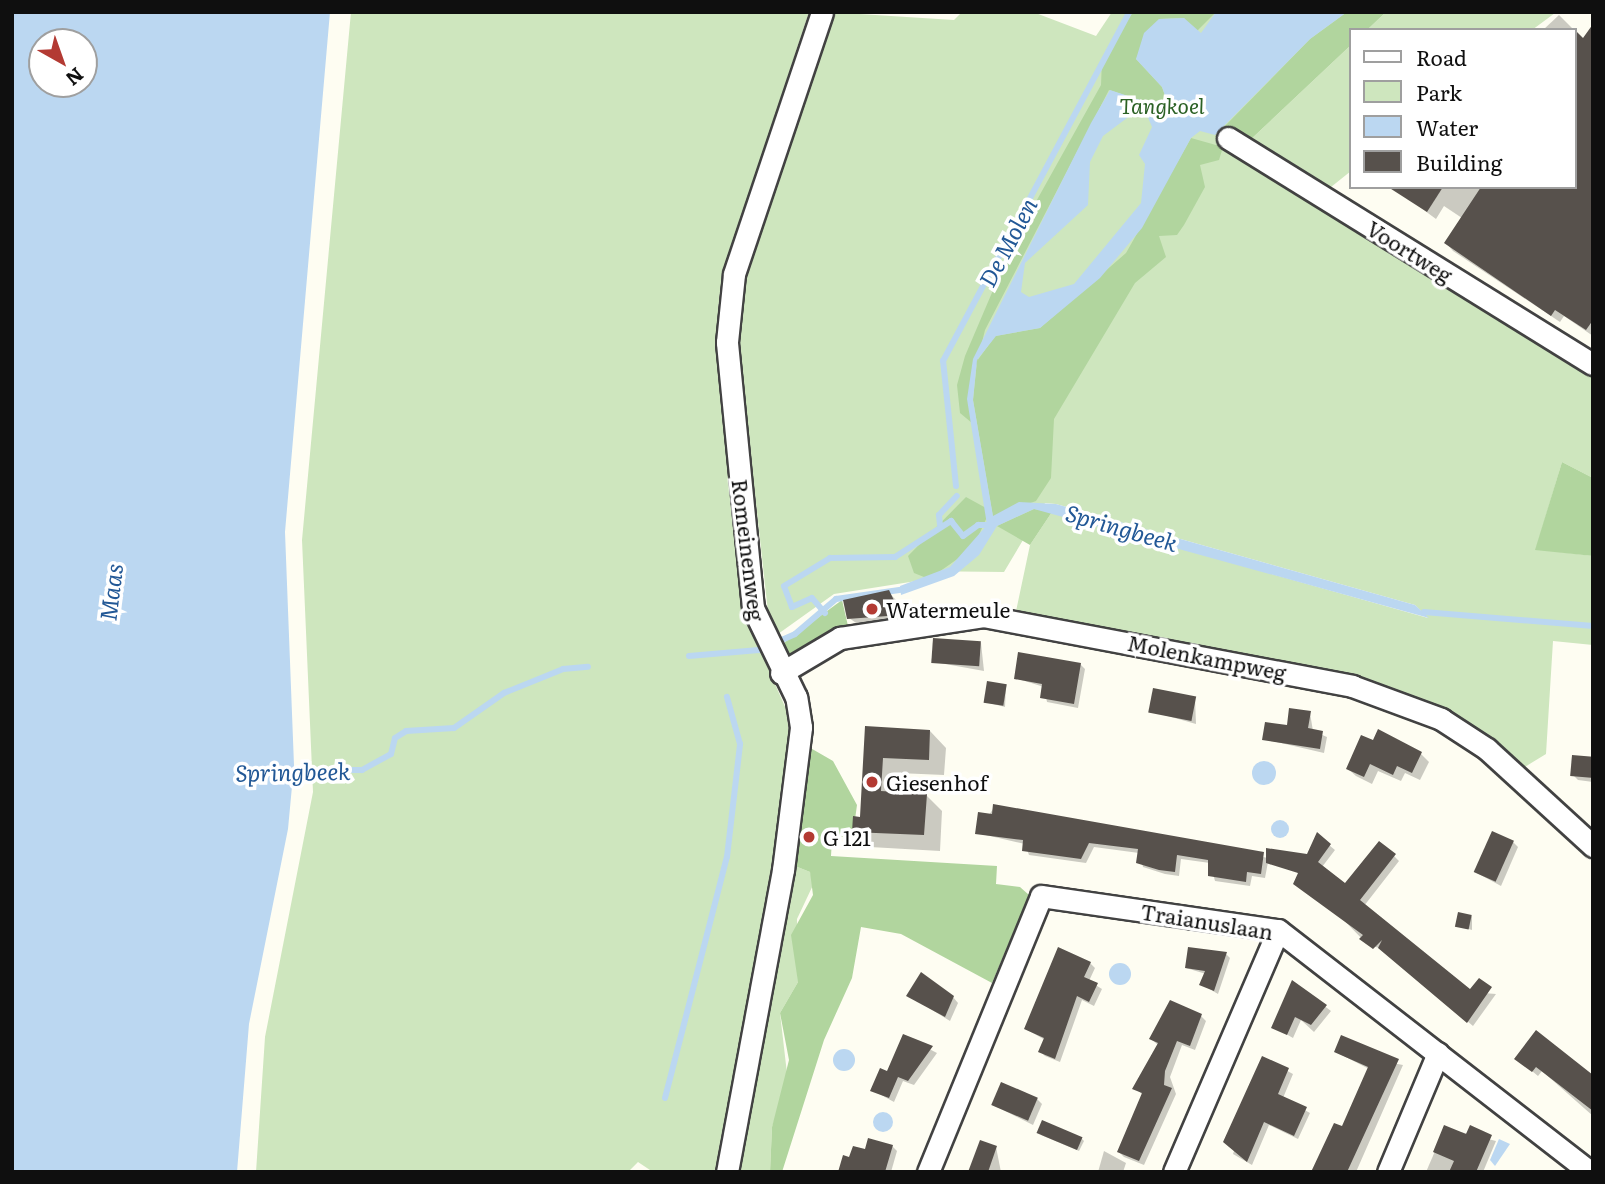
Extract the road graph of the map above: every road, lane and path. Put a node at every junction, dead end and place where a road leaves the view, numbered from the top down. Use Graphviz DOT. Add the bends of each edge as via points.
graph roads {
  1 [pos="822,12"];
  2 [pos="1228,138"];
  3 [pos="1593,364"];
  4 [pos="777,665"];
  5 [pos="1593,846"];
  6 [pos="1278,930"];
  7 [pos="1438,1053"];
  8 [pos="727,1172"];
  9 [pos="928,1172"];
  10 [pos="1174,1172"];
  11 [pos="1388,1172"];
  12 [pos="1590,1172"];
  1 -- 4 [label="street, Romeinenweg" via="734,274 727,342 760,634"];
  2 -- 3 [label="street, Voortweg"];
  4 -- 5 [label="street, Molenkampweg" via="840,638 983,616 1352,686 1441,719 1487,749"];
  4 -- 8 [label="street, Romeinenweg" via="796,697 800,727 796,785"];
  6 -- 7 [label="street, Traianuslaan"];
  6 -- 9 [label="street, Traianuslaan" via="1041,896"];
  6 -- 10 [label="street"];
  7 -- 11 [label="street"];
  7 -- 12 [label="street, Traianuslaan"];
}
